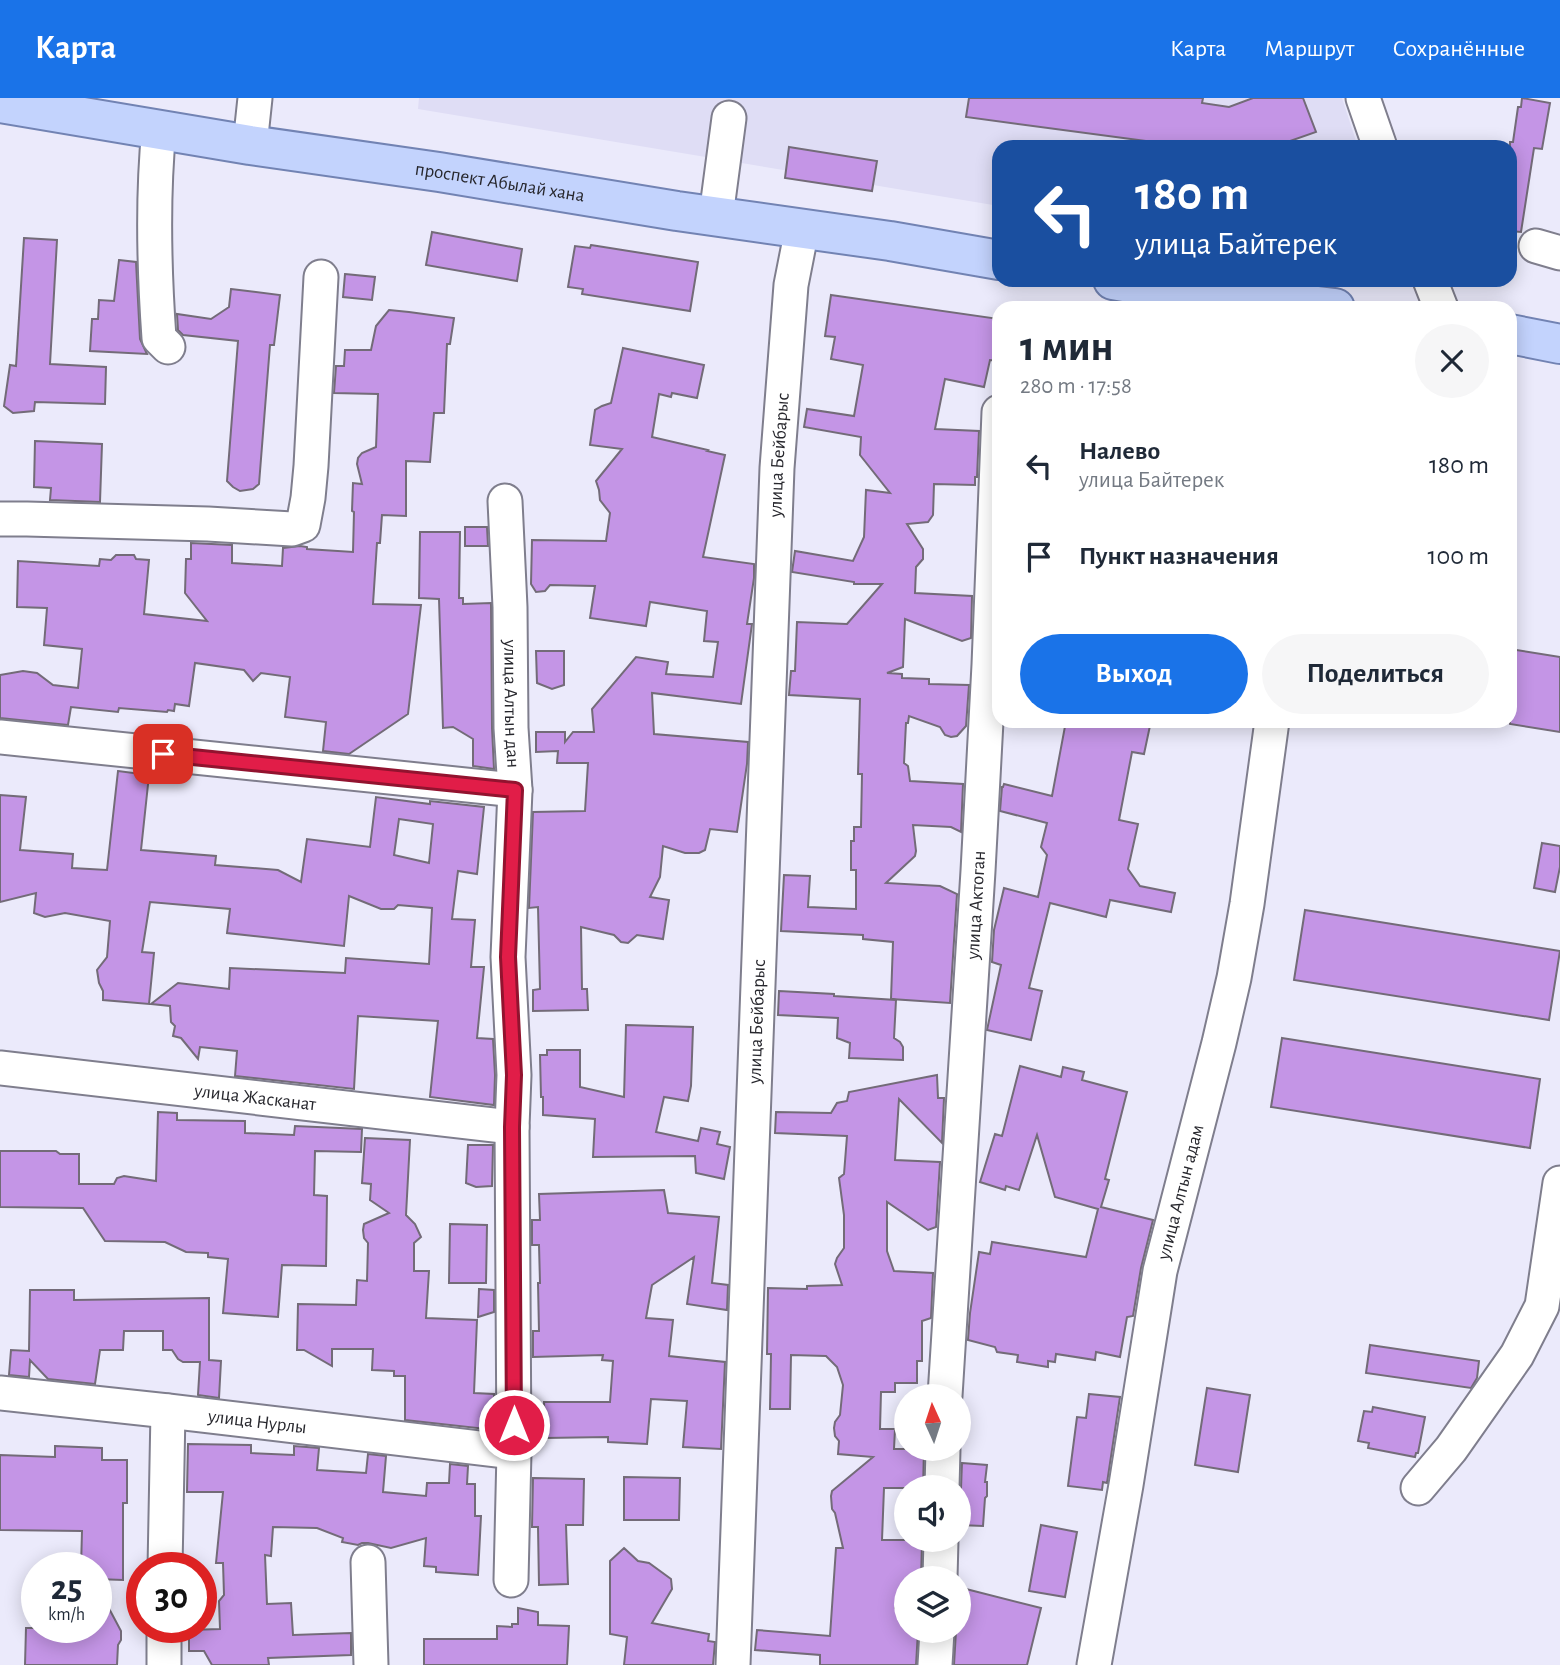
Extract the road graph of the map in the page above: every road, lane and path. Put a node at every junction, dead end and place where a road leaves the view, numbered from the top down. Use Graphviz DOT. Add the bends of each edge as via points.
graph roads {
  1 [pos="256,98"];
  2 [pos="1363,98"];
  3 [pos="0,103"];
  4 [pos="729,118"];
  5 [pos="159,129"];
  6 [pos="1378,140"];
  7 [pos="250,145"];
  8 [pos="716,216"];
  9 [pos="802,229"];
  10 [pos="992,259"];
  11 [pos="321,277"];
  12 [pos="1162,287"];
  13 [pos="1307,301"];
  14 [pos="1517,335"];
  15 [pos="1560,344"];
  16 [pos="168,347"];
  17 [pos="505,502"];
  18 [pos="0,520"];
  19 [pos="992,577"];
  20 [pos="1271,728"];
  21 [pos="0,737"];
  22 [pos="515,790"];
  23 [pos="0,1068"];
  24 [pos="512,1127"];
  25 [pos="1560,1183"];
  26 [pos="946,1384"];
  27 [pos="0,1393"];
  28 [pos="168,1411"];
  29 [pos="514,1452"];
  30 [pos="1418,1488"];
  31 [pos="165,1552"];
  32 [pos="368,1562"];
  33 [pos="510,1580"];
  34 [pos="164,1643"];
  35 [pos="936,1643"];
  36 [pos="164,1665"];
  37 [pos="371,1665"];
  38 [pos="733,1665"];
  39 [pos="935,1665"];
  40 [pos="1094,1665"];
  1 -- 7 [label="street"];
  2 -- 6 [label="street"];
  3 -- 5 [label="main road, проспект Абылай хана"];
  4 -- 8 [label="street"];
  5 -- 7 [label="main road, проспект Абылай хана"];
  5 -- 16 [label="street" via="155,260 159,338"];
  7 -- 8 [label="main road, проспект Абылай хана"];
  8 -- 9 [label="main road, проспект Абылай хана"];
  9 -- 10 [label="main road, проспект Абылай хана"];
  9 -- 38 [label="street, улица Бейбарыс" via="791,285 777,468"];
  11 -- 18 [label="street" via="311,466 303,525 292,529"];
  12 -- 13 [label="main road"];
  14 -- 15 [label="main road"];
  17 -- 22 [label="street, улица Алтын дан"];
  19 -- 26 [label="street, улица Актоган"];
  20 -- 40 [label="street, улица Алтын адам" via="1234,978 1160,1271"];
  21 -- 22 [label="street"];
  22 -- 24 [label="street, улица Алтын дан" via="508,957"];
  23 -- 24 [label="street, улица Жасканат"];
  24 -- 29 [label="street, улица Алтын дан"];
  25 -- 30 [label="street" via="1542,1306 1517,1355"];
  27 -- 28 [label="street, улица Нурлы"];
  28 -- 29 [label="street, улица Нурлы"];
  28 -- 31 [label="street"];
  29 -- 33 [label="street, улица Алтын дан"];
  32 -- 37 [label="street"];
  34 -- 36 [label="street"];
  35 -- 39 [label="street"];
}
